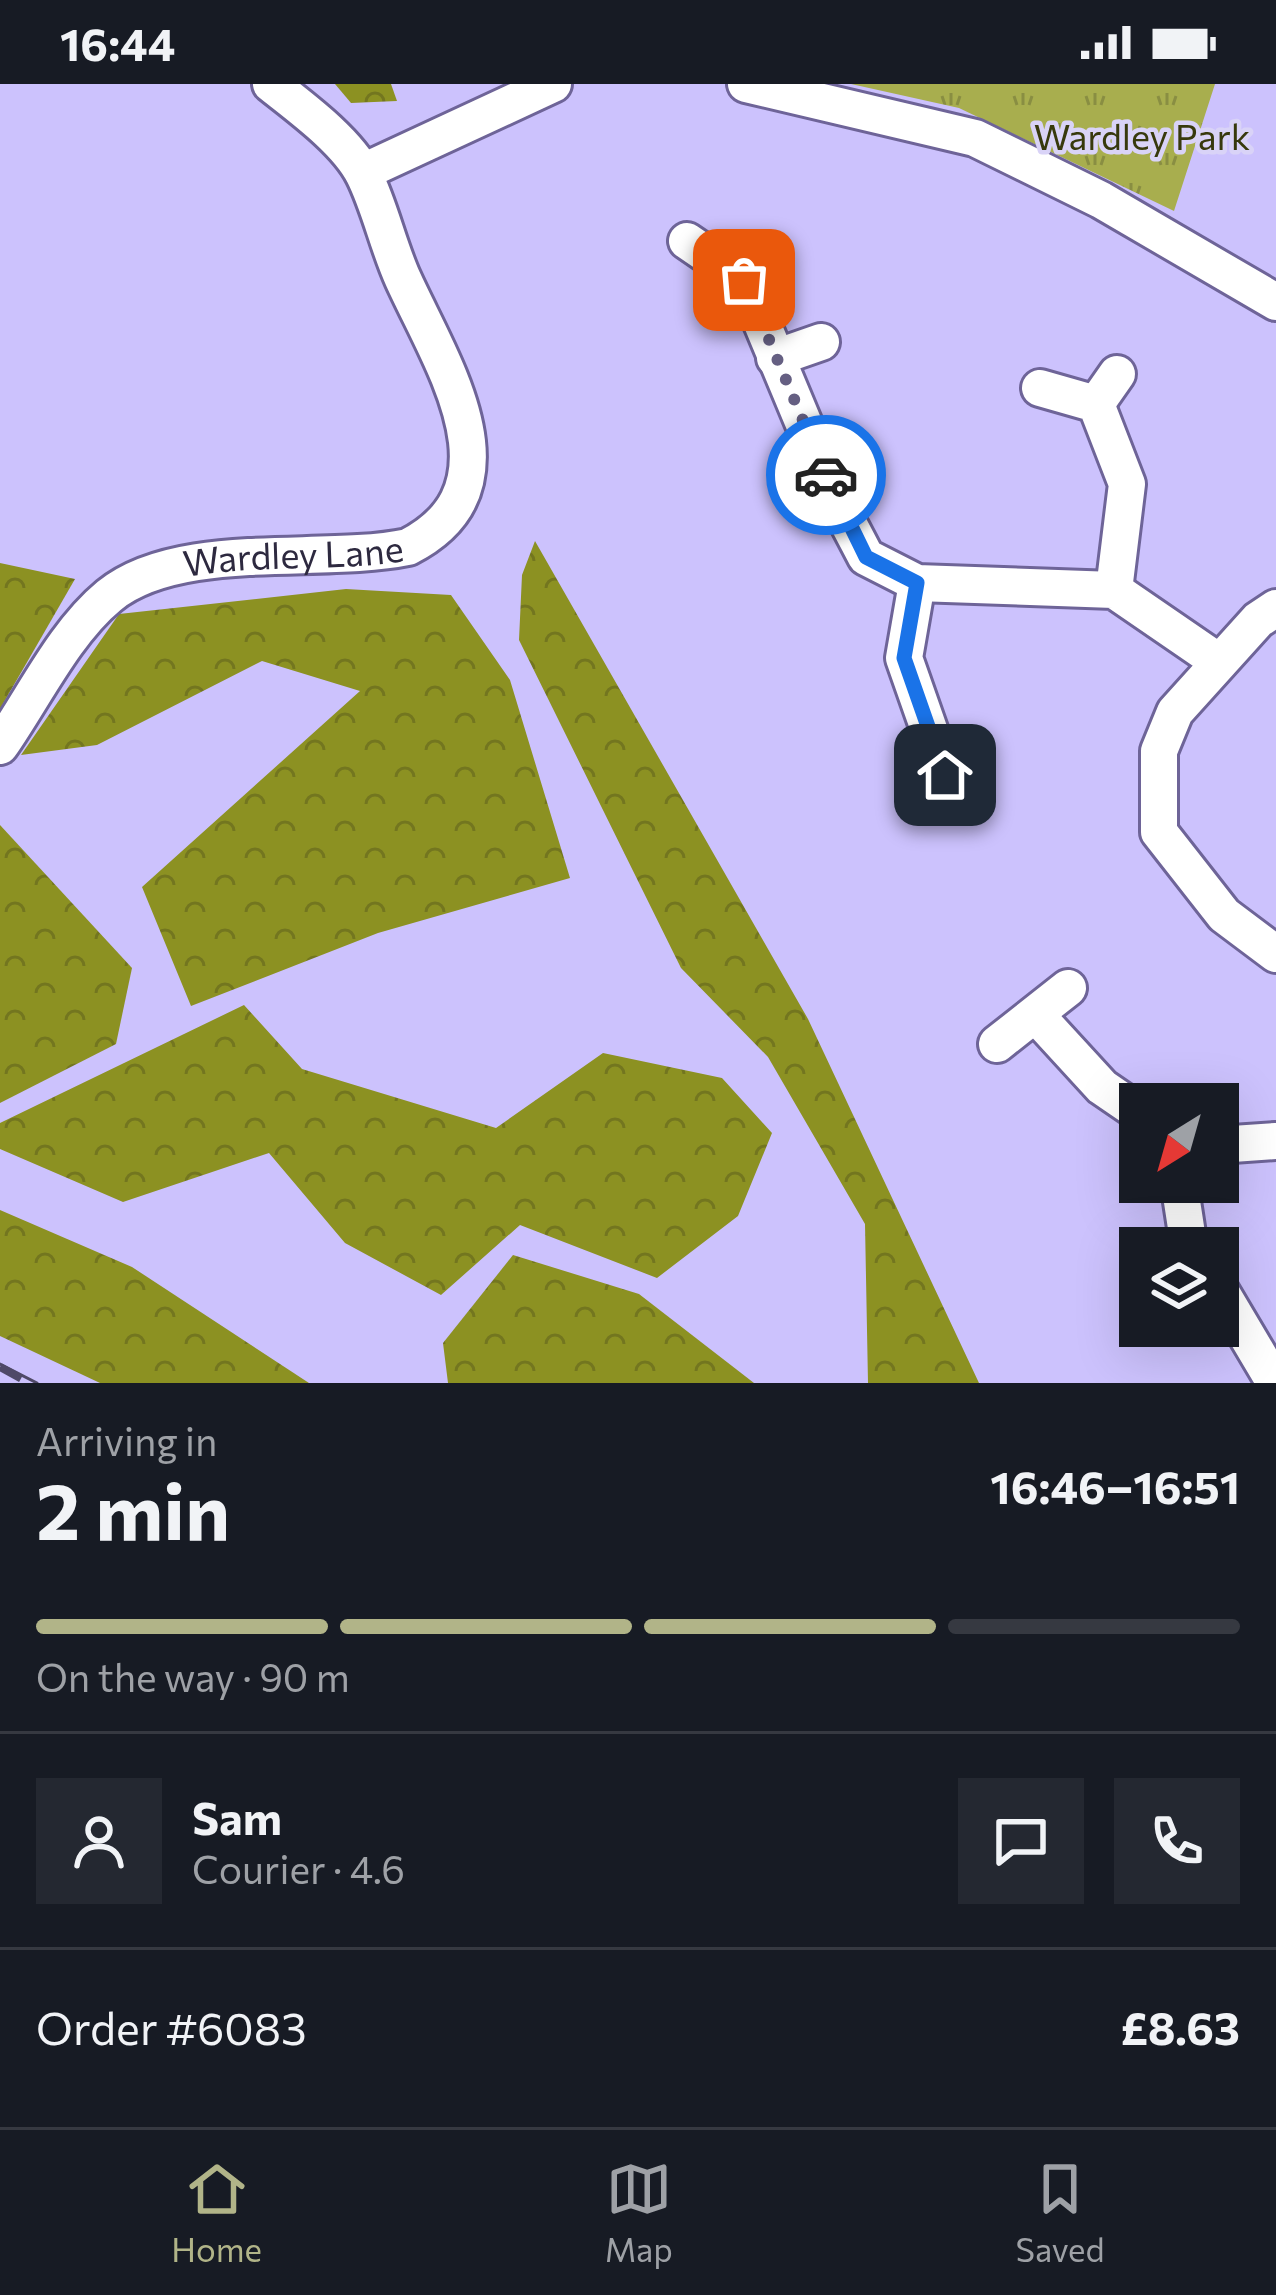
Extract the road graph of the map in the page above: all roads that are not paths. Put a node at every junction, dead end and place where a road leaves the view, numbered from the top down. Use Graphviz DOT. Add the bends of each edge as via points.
graph roads {
  1 [pos="272,84"];
  2 [pos="746,84"];
  3 [pos="532,88"];
  4 [pos="363,172"];
  5 [pos="687,241"];
  6 [pos="1276,302"];
  7 [pos="821,342"];
  8 [pos="775,358"];
  9 [pos="1040,388"];
  10 [pos="917,583"];
  11 [pos="1114,590"];
  12 [pos="1276,608"];
  13 [pos="1220,662"];
  14 [pos="0,746"];
  15 [pos="945,775"];
  16 [pos="1276,954"];
  17 [pos="1068,988"];
  18 [pos="1036,1015"];
  19 [pos="997,1044"];
  20 [pos="1119,1099"];
  21 [pos="1276,1141"];
  22 [pos="1239,1144"];
  23 [pos="1239,1322"];
  24 [pos="1275,1383"];
  1 -- 4 [label="street, Wardley Lane"];
  2 -- 6 [label="street" via="975,138"];
  3 -- 4 [label="street"];
  4 -- 14 [label="street, Wardley Lane" via="470,434 463,490 449,515 408,547 199,564 134,580 88,619"];
  5 -- 8 [label="street" via="744,280"];
  7 -- 8 [label="street"];
  8 -- 10 [label="street" via="866,557"];
  9 -- 11 [label="street" via="1107,389 1126,484"];
  10 -- 11 [label="street"];
  10 -- 15 [label="street" via="904,658"];
  11 -- 13 [label="street"];
  12 -- 13 [label="street"];
  13 -- 16 [label="street" via="1174,712 1159,751 1159,832 1225,915"];
  17 -- 18 [label="street"];
  18 -- 19 [label="street"];
  18 -- 20 [label="street"];
  21 -- 22 [label="street"];
  23 -- 24 [label="street"];
}
